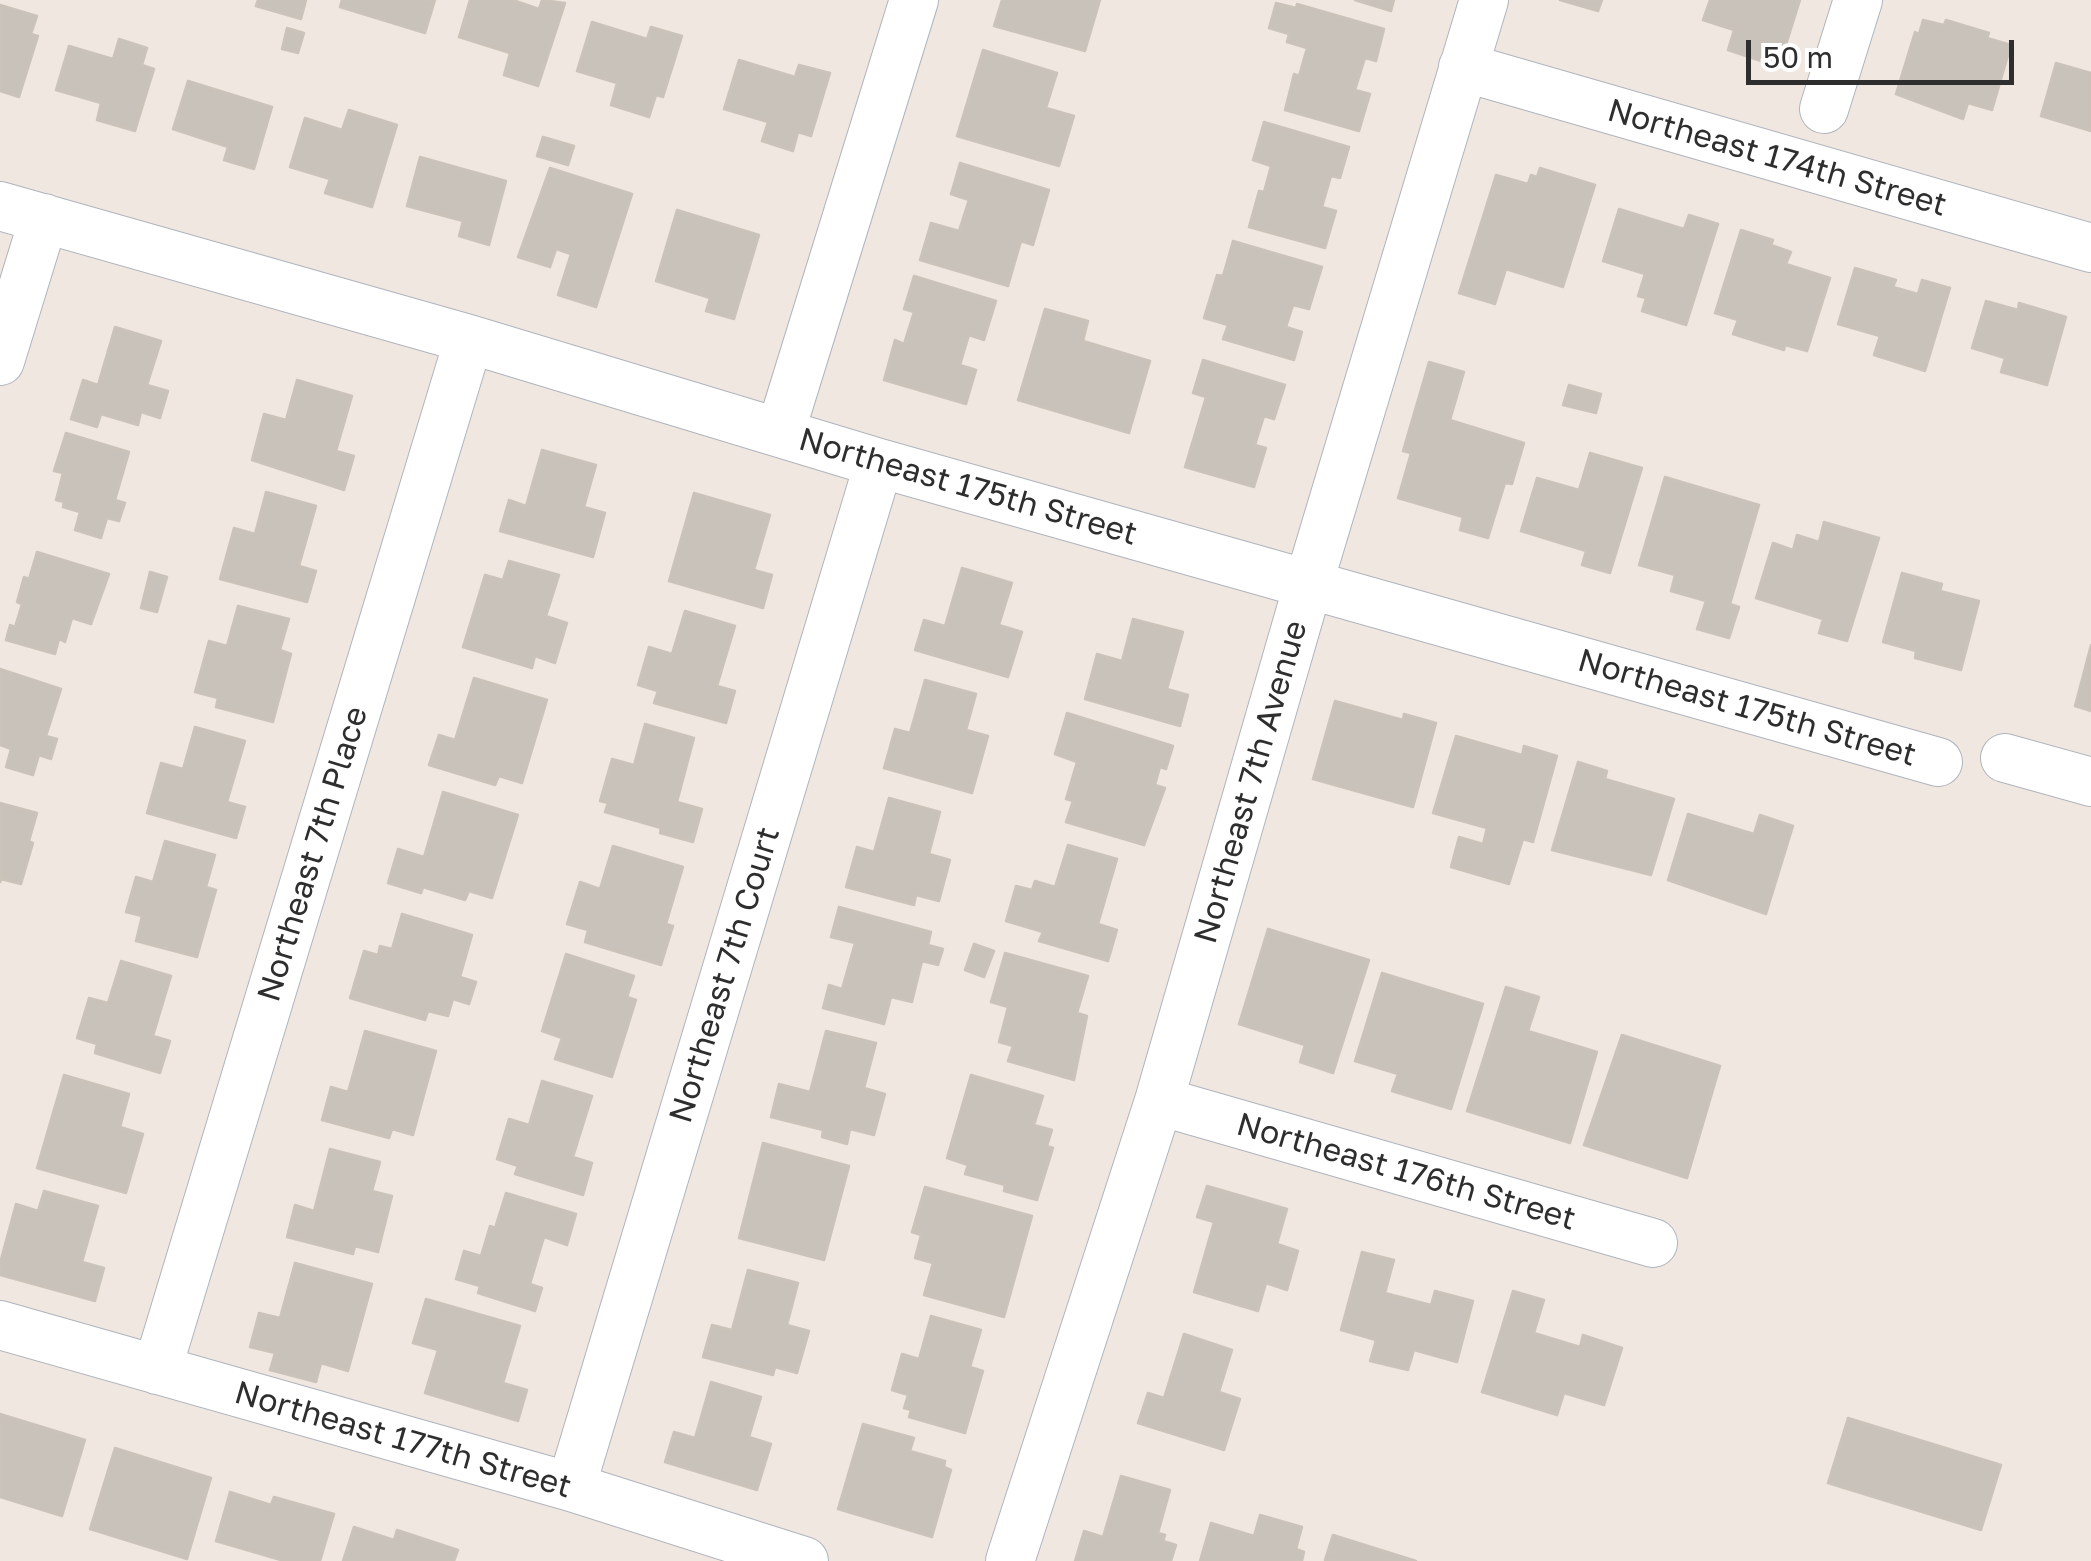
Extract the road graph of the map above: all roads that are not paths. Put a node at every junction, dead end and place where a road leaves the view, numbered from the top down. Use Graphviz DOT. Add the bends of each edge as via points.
graph roads {
  1 [pos="1484,0"];
  2 [pos="1858,0"];
  3 [pos="902,3"];
  4 [pos="1463,67"];
  5 [pos="1824,109"];
  6 [pos="22,212"];
  7 [pos="2091,248"];
  8 [pos="469,339"];
  9 [pos="0,361"];
  10 [pos="780,434"];
  11 [pos="879,463"];
  12 [pos="1309,582"];
  13 [pos="2005,758"];
  14 [pos="1938,762"];
  15 [pos="2091,782"];
  16 [pos="1159,1101"];
  17 [pos="1654,1243"];
  18 [pos="0,1325"];
  19 [pos="156,1370"];
  20 [pos="571,1487"];
  21 [pos="804,1561"];
  22 [pos="1010,1561"];
  1 -- 4 [label="street, Northeast 7th Avenue"];
  2 -- 5 [label="street"];
  3 -- 10 [label="street"];
  4 -- 7 [label="street, Northeast 174th Street"];
  4 -- 12 [label="street, Northeast 7th Avenue"];
  6 -- 8 [label="street, Northeast 175th Street"];
  6 -- 9 [label="street"];
  8 -- 10 [label="street, Northeast 175th Street"];
  8 -- 19 [label="street, Northeast 7th Place"];
  10 -- 11 [label="street, Northeast 175th Street"];
  11 -- 12 [label="street, Northeast 175th Street"];
  11 -- 20 [label="street, Northeast 7th Court"];
  12 -- 14 [label="street, Northeast 175th Street"];
  12 -- 16 [label="street, Northeast 7th Avenue"];
  13 -- 15 [label="street"];
  16 -- 17 [label="street, Northeast 176th Street"];
  16 -- 22 [label="street, Northeast 7th Avenue"];
  18 -- 19 [label="street, Northeast 177th Street"];
  19 -- 20 [label="street, Northeast 177th Street"];
  20 -- 21 [label="street, Northeast 177th Street"];
}
